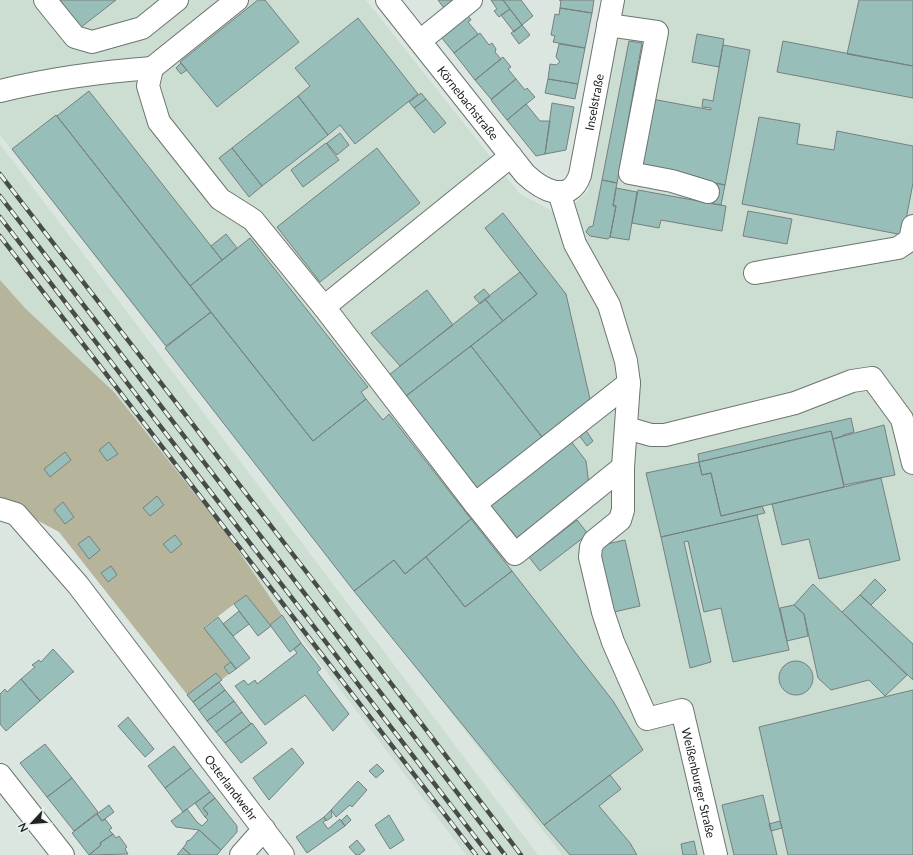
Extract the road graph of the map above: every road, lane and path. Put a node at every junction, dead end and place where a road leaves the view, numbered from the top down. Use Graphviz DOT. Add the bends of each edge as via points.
graph roads {
  1 [pos="46,0"];
  2 [pos="178,0"];
  3 [pos="237,0"];
  4 [pos="387,0"];
  5 [pos="470,0"];
  6 [pos="613,0"];
  7 [pos="608,25"];
  8 [pos="420,42"];
  9 [pos="152,68"];
  10 [pos="0,91"];
  11 [pos="511,156"];
  12 [pos="559,192"];
  13 [pos="708,192"];
  14 [pos="913,226"];
  15 [pos="755,273"];
  16 [pos="324,307"];
  17 [pos="629,383"];
  18 [pos="627,428"];
  19 [pos="913,463"];
  20 [pos="623,467"];
  21 [pos="475,504"];
  22 [pos="0,509"];
  23 [pos="0,775"];
  24 [pos="264,829"];
  25 [pos="63,855"];
  26 [pos="241,855"];
  27 [pos="283,855"];
  28 [pos="716,855"];
  1 -- 2 [label="street" via="76,37 92,42 142,28"];
  3 -- 9 [label="street"];
  4 -- 8 [label="street, Körnebachstraße"];
  5 -- 8 [label="street"];
  6 -- 7 [label="street, Inselstraße"];
  7 -- 12 [label="street, Inselstraße" via="580,175 570,190"];
  7 -- 13 [label="street" via="657,32 630,173 672,181"];
  8 -- 11 [label="street, Körnebachstraße"];
  9 -- 10 [label="street" via="50,79"];
  9 -- 16 [label="street" via="148,86 159,122 220,199 253,220"];
  11 -- 12 [label="street, Körnebachstraße" via="538,186"];
  11 -- 16 [label="street"];
  12 -- 17 [label="street" via="575,244 609,305 626,361"];
  14 -- 15 [label="street" via="910,240 898,248"];
  16 -- 21 [label="street"];
  17 -- 18 [label="street"];
  17 -- 21 [label="street"];
  18 -- 19 [label="street" via="651,435 665,435 795,403 852,381 872,378 902,420"];
  18 -- 20 [label="street"];
  20 -- 21 [label="street" via="515,554"];
  20 -- 28 [label="street, Weißenburger Straße" via="623,510 620,520 594,541 591,547 590,557 603,612 613,642 647,719 682,710"];
  22 -- 24 [label="street, Osterlandwehr" via="16,514 78,586"];
  23 -- 25 [label="street"];
  24 -- 26 [label="street"];
  24 -- 27 [label="street, Osterlandwehr"];
}
